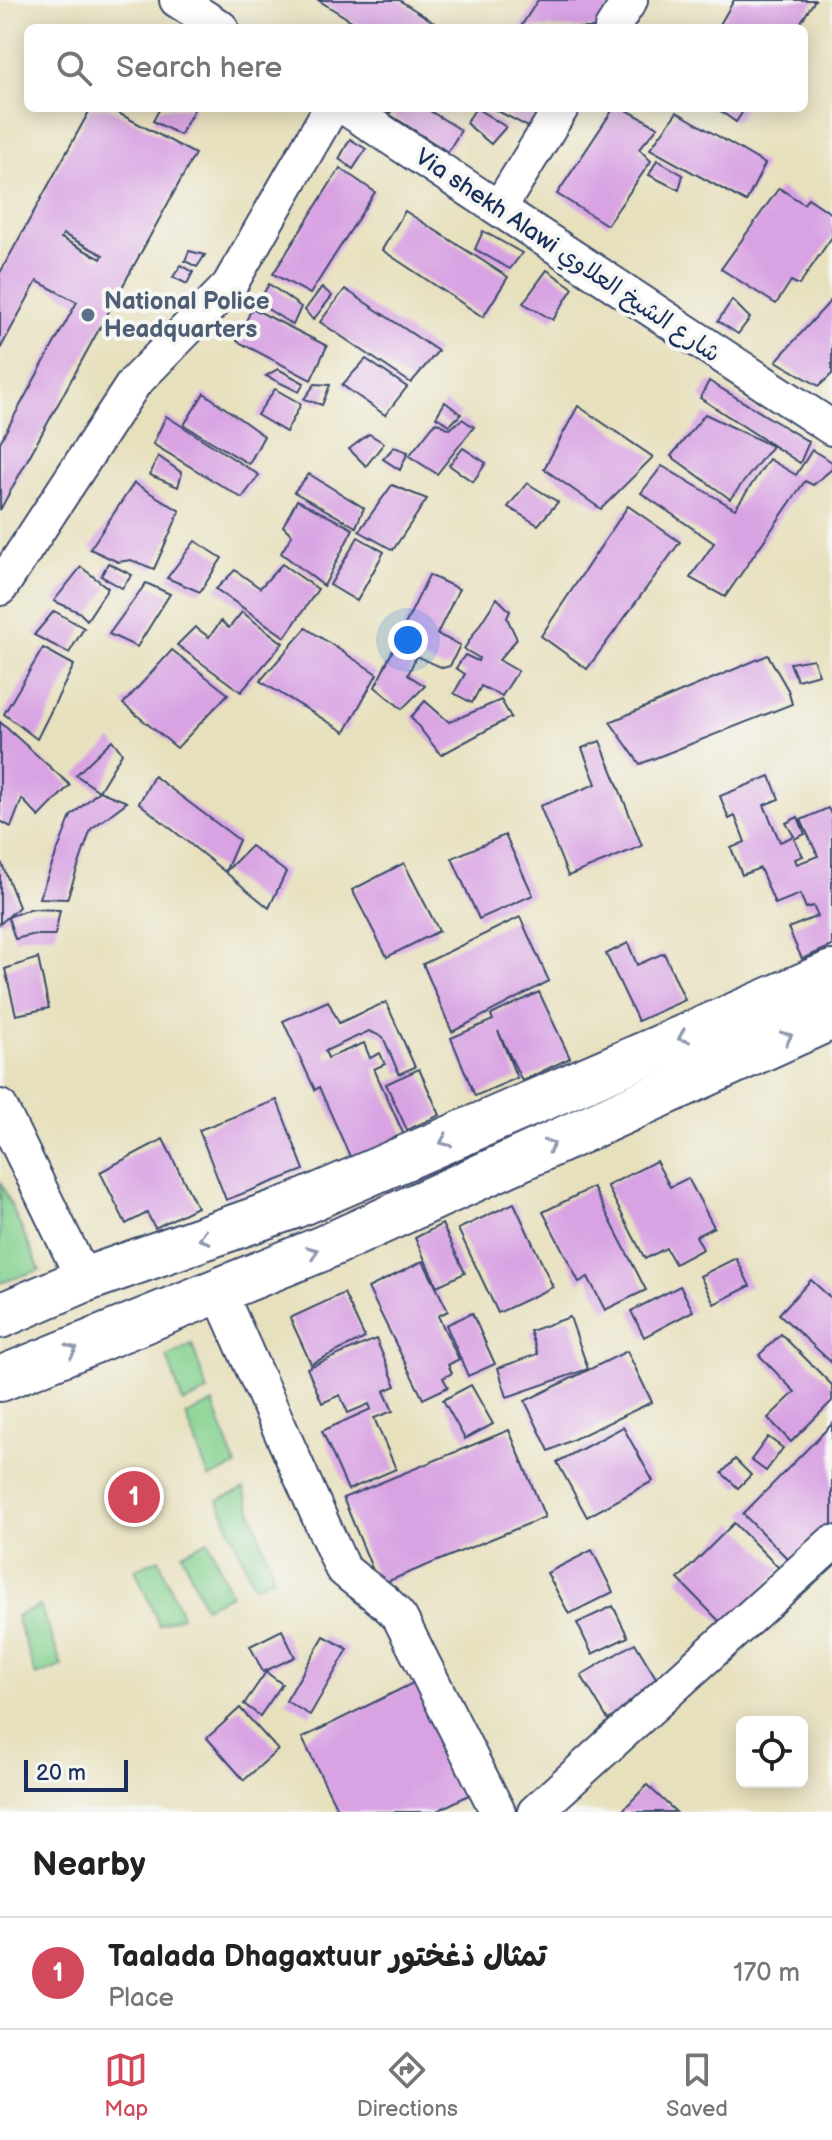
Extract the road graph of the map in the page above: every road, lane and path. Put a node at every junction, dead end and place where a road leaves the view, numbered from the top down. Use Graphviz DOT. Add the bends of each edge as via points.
graph roads {
  1 [pos="177,0"];
  2 [pos="630,0"];
  3 [pos="215,24"];
  4 [pos="615,24"];
  5 [pos="329,112"];
  6 [pos="352,112"];
  7 [pos="559,112"];
  8 [pos="499,208"];
  9 [pos="832,428"];
  10 [pos="0,588"];
  11 [pos="832,973"];
  12 [pos="832,1017"];
  13 [pos="0,1107"];
  14 [pos="84,1280"];
  15 [pos="218,1290"];
  16 [pos="0,1316"];
  17 [pos="4,1371"];
  18 [pos="832,1543"];
  19 [pos="498,1812"];
  20 [pos="535,1812"];
  1 -- 3 [label="street"];
  2 -- 4 [label="street"];
  5 -- 10 [label="street" via="229,286 134,383"];
  6 -- 8 [label="street, Via shekh Alawi شارع الشيخ العلاوي"];
  7 -- 8 [label="street"];
  8 -- 9 [label="street, Via shekh Alawi شارع الشيخ العلاوي"];
  11 -- 14 [label="highway, one-way" via="294,1206"];
  15 -- 12 [label="highway, one-way" via="321,1249"];
  13 -- 14 [label="street"];
  14 -- 16 [label="highway"];
  17 -- 15 [label="highway, one-way"];
  15 -- 19 [label="street" via="342,1568 400,1618"];
  18 -- 20 [label="street"];
}
